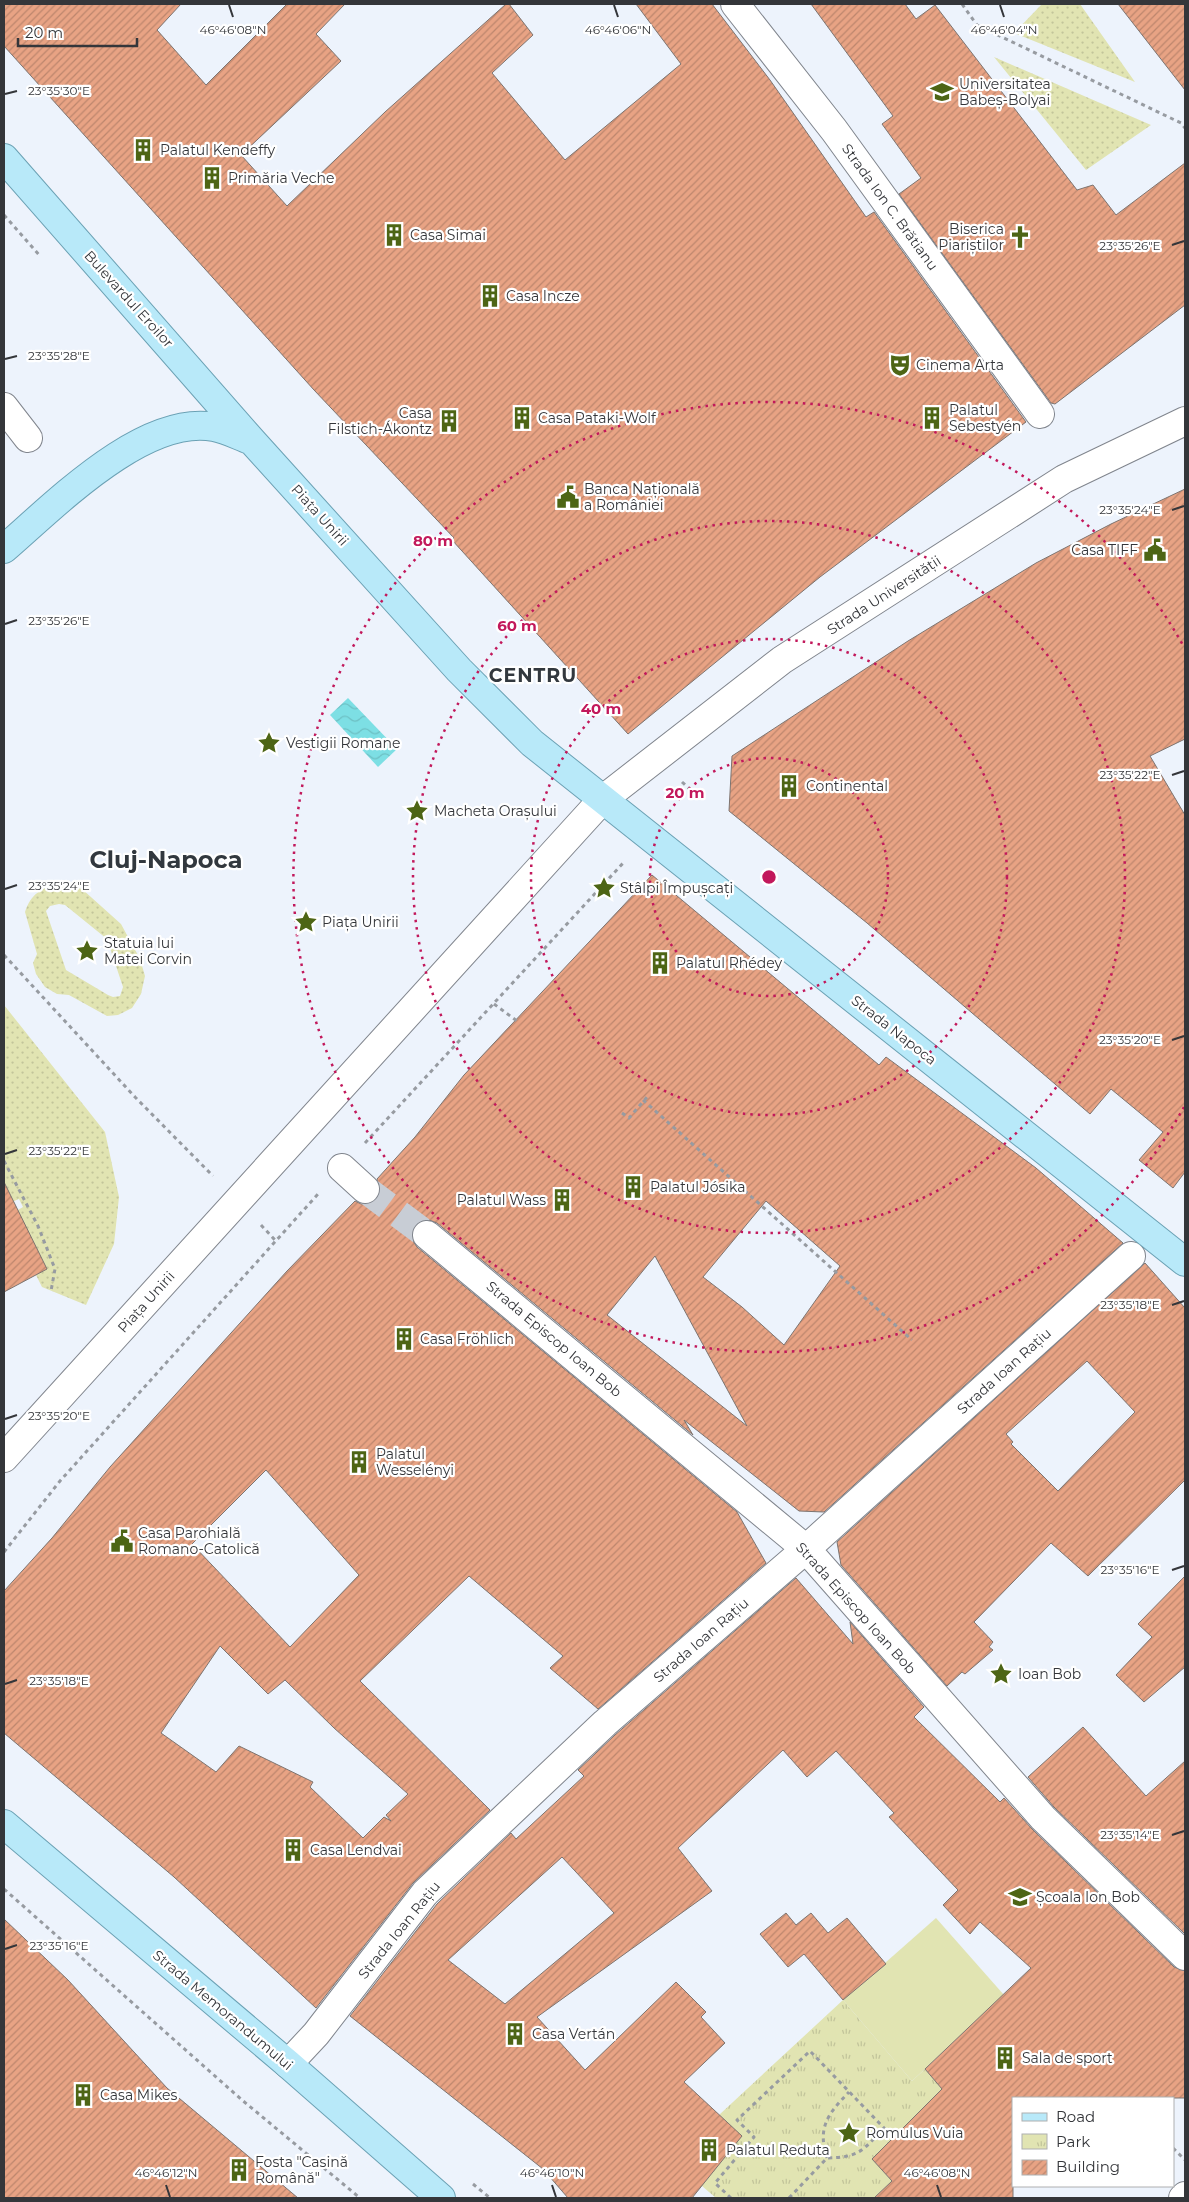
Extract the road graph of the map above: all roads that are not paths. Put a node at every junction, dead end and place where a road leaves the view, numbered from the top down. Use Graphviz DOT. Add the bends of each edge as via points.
graph roads {
  1 [pos="735,4"];
  2 [pos="4,158"];
  3 [pos="4,407"];
  4 [pos="1040,414"];
  5 [pos="1185,421"];
  6 [pos="28,438"];
  7 [pos="254,442"];
  8 [pos="4,549"];
  9 [pos="602,800"];
  10 [pos="342,1168"];
  11 [pos="365,1189"];
  12 [pos="426,1235"];
  13 [pos="1138,1250"];
  14 [pos="1185,1262"];
  15 [pos="4,1458"];
  16 [pos="806,1549"];
  17 [pos="4,1824"];
  18 [pos="1185,1956"];
  19 [pos="288,2064"];
  20 [pos="441,2198"];
  1 -- 4 [label="street, Strada Ion C. Brătianu" via="834,130"];
  2 -- 7 [label="main road, Bulevardul Eroilor"];
  3 -- 6 [label="street"];
  5 -- 9 [label="street, Strada Universității" via="1064,479 790,655"];
  7 -- 8 [label="main road, Piața Unirii" via="214,427 177,428 131,446 90,476"];
  7 -- 9 [label="main road, Piața Unirii" via="500,712"];
  9 -- 14 [label="main road, Strada Napoca"];
  9 -- 15 [label="street, Piața Unirii"];
  10 -- 11 [label="street"];
  12 -- 16 [label="street, Strada Episcop Ioan Bob"];
  13 -- 16 [label="street, Strada Ioan Rațiu"];
  16 -- 18 [label="street, Strada Episcop Ioan Bob" via="1043,1818"];
  16 -- 19 [label="street, Strada Ioan Rațiu" via="605,1723 425,1893 316,2034"];
  17 -- 19 [label="main road, Strada Memorandumului"];
  19 -- 20 [label="main road, Strada Memorandumului"];
}
